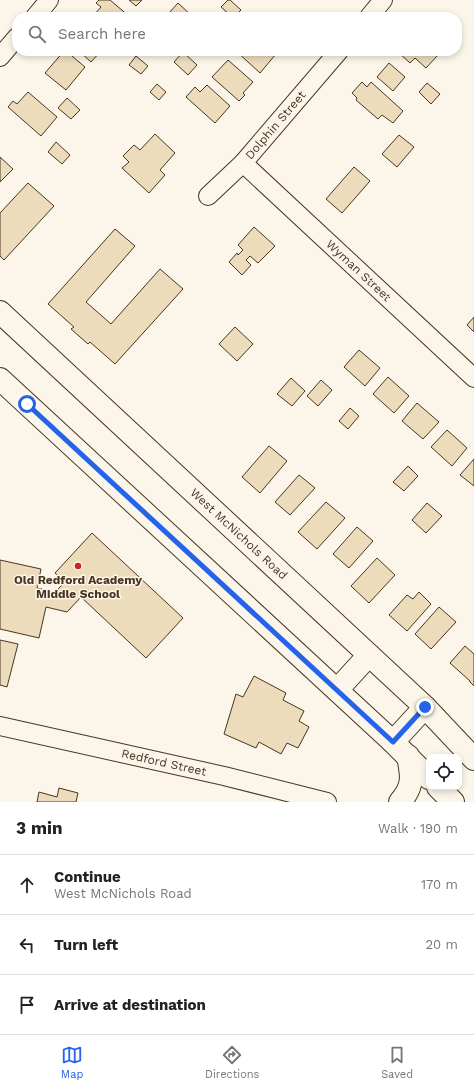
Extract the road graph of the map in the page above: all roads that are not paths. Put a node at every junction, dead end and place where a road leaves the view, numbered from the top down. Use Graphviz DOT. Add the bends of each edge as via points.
graph roads {
  1 [pos="49,0"];
  2 [pos="383,0"];
  3 [pos="38,12"];
  4 [pos="372,12"];
  5 [pos="12,43"];
  6 [pos="335,56"];
  7 [pos="0,57"];
  8 [pos="243,163"];
  9 [pos="208,196"];
  10 [pos="0,312"];
  11 [pos="474,378"];
  12 [pos="0,379"];
  13 [pos="369,655"];
  14 [pos="337,690"];
  15 [pos="425,707"];
  16 [pos="0,726"];
  17 [pos="400,749"];
  18 [pos="474,759"];
  19 [pos="426,775"];
  20 [pos="441,790"];
  21 [pos="327,802"];
  22 [pos="400,802"];
  23 [pos="453,802"];
  1 -- 3 [label="street"];
  2 -- 4 [label="street"];
  5 -- 7 [label="street"];
  6 -- 8 [label="street, Dolphin Street"];
  8 -- 9 [label="street, Dolphin Street"];
  8 -- 11 [label="street, Wyman Street"];
  10 -- 13 [label="main road, West McNichols Road"];
  12 -- 14 [label="main road"];
  13 -- 14 [label="main road"];
  13 -- 15 [label="main road, West McNichols Road"];
  14 -- 17 [label="main road"];
  15 -- 17 [label="main road"];
  15 -- 18 [label="main road, West McNichols Road"];
  16 -- 21 [label="street, Redford Street" via="224,776"];
  17 -- 19 [label="main road"];
  17 -- 22 [label="main road" via="411,774 410,787"];
  20 -- 23 [label="main road"];
}
